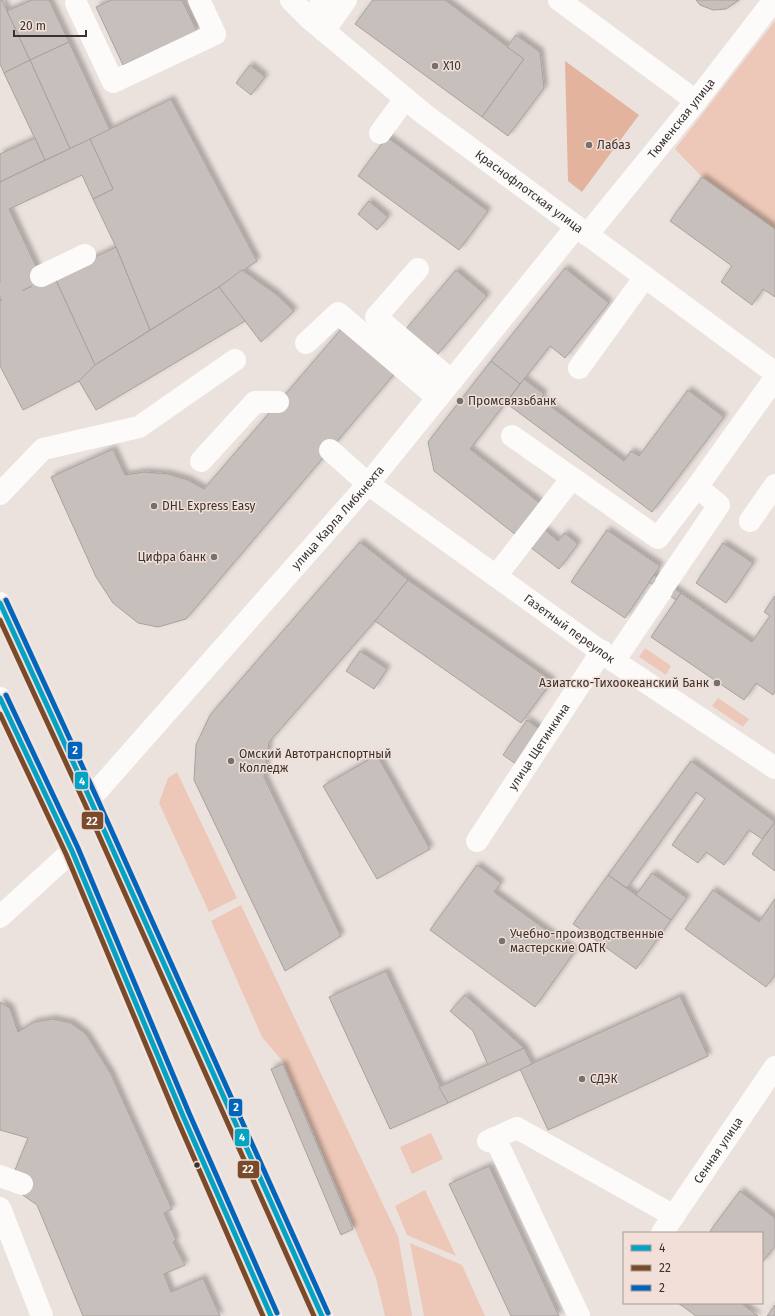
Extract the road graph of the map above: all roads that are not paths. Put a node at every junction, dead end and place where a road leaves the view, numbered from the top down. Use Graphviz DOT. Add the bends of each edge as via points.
graph roads {
  1 [pos="199,0"];
  2 [pos="291,0"];
  3 [pos="324,0"];
  4 [pos="346,0"];
  5 [pos="559,0"];
  6 [pos="774,0"];
  7 [pos="76,3"];
  8 [pos="317,25"];
  9 [pos="405,99"];
  10 [pos="696,101"];
  11 [pos="380,133"];
  12 [pos="582,231"];
  13 [pos="85,255"];
  14 [pos="418,269"];
  15 [pos="41,276"];
  16 [pos="645,277"];
  17 [pos="306,342"];
  18 [pos="235,360"];
  19 [pos="579,368"];
  20 [pos="775,373"];
  21 [pos="775,378"];
  22 [pos="452,380"];
  23 [pos="438,398"];
  24 [pos="278,402"];
  25 [pos="512,436"];
  26 [pos="326,456"];
  27 [pos="201,461"];
  28 [pos="572,478"];
  29 [pos="775,485"];
  30 [pos="697,487"];
  31 [pos="363,489"];
  32 [pos="0,494"];
  33 [pos="750,521"];
  34 [pos="496,576"];
  35 [pos="0,603"];
  36 [pos="608,656"];
  37 [pos="0,698"];
  38 [pos="775,768"];
  39 [pos="90,799"];
  40 [pos="477,841"];
  41 [pos="72,851"];
  42 [pos="0,918"];
  43 [pos="775,1067"];
  44 [pos="0,1176"];
  45 [pos="22,1184"];
  46 [pos="0,1208"];
  47 [pos="668,1224"];
  48 [pos="42,1316"];
  49 [pos="271,1316"];
  50 [pos="322,1316"];
  51 [pos="579,1316"];
  1 -- 7 [label="street" via="215,34 113,82"];
  2 -- 8 [label="street, Краснофлотская улица"];
  3 -- 8 [label="street"];
  4 -- 8 [label="street"];
  5 -- 10 [label="street"];
  6 -- 10 [label="street, Тюменская улица"];
  8 -- 9 [label="street, Краснофлотская улица"];
  9 -- 11 [label="street"];
  9 -- 12 [label="street, Краснофлотская улица"];
  10 -- 12 [label="street, Тюменская улица"];
  12 -- 16 [label="street, Краснофлотская улица"];
  12 -- 22 [label="street, улица Карла Либкнехта"];
  13 -- 15 [label="street"];
  14 -- 22 [label="street" via="376,317"];
  16 -- 19 [label="street"];
  16 -- 20 [label="street, Краснофлотская улица"];
  17 -- 23 [label="street" via="338,313"];
  18 -- 32 [label="street" via="140,427 43,448"];
  21 -- 30 [label="street"];
  22 -- 23 [label="street, улица Карла Либкнехта"];
  23 -- 31 [label="street, улица Карла Либкнехта"];
  24 -- 27 [label="street" via="255,402"];
  25 -- 28 [label="street"];
  26 -- 31 [label="street, Газетный переулок"];
  28 -- 30 [label="street" via="658,538"];
  28 -- 34 [label="street"];
  29 -- 33 [label="street"];
  30 -- 36 [label="street, улица Щетинкина" via="719,504 664,587"];
  31 -- 34 [label="street, Газетный переулок"];
  31 -- 39 [label="street, улица Карла Либкнехта"];
  34 -- 36 [label="street, Газетный переулок"];
  35 -- 39 [label="street"];
  36 -- 38 [label="street, Газетный переулок"];
  36 -- 40 [label="street, улица Щетинкина"];
  37 -- 41 [label="street"];
  39 -- 50 [label="street"];
  41 -- 42 [label="street"];
  41 -- 49 [label="street" via="183,1116"];
  43 -- 47 [label="street, Сенная улица"];
  44 -- 45 [label="street"];
  46 -- 48 [label="street"];
  47 -- 51 [label="street" via="517,1128 492,1140"];
}
